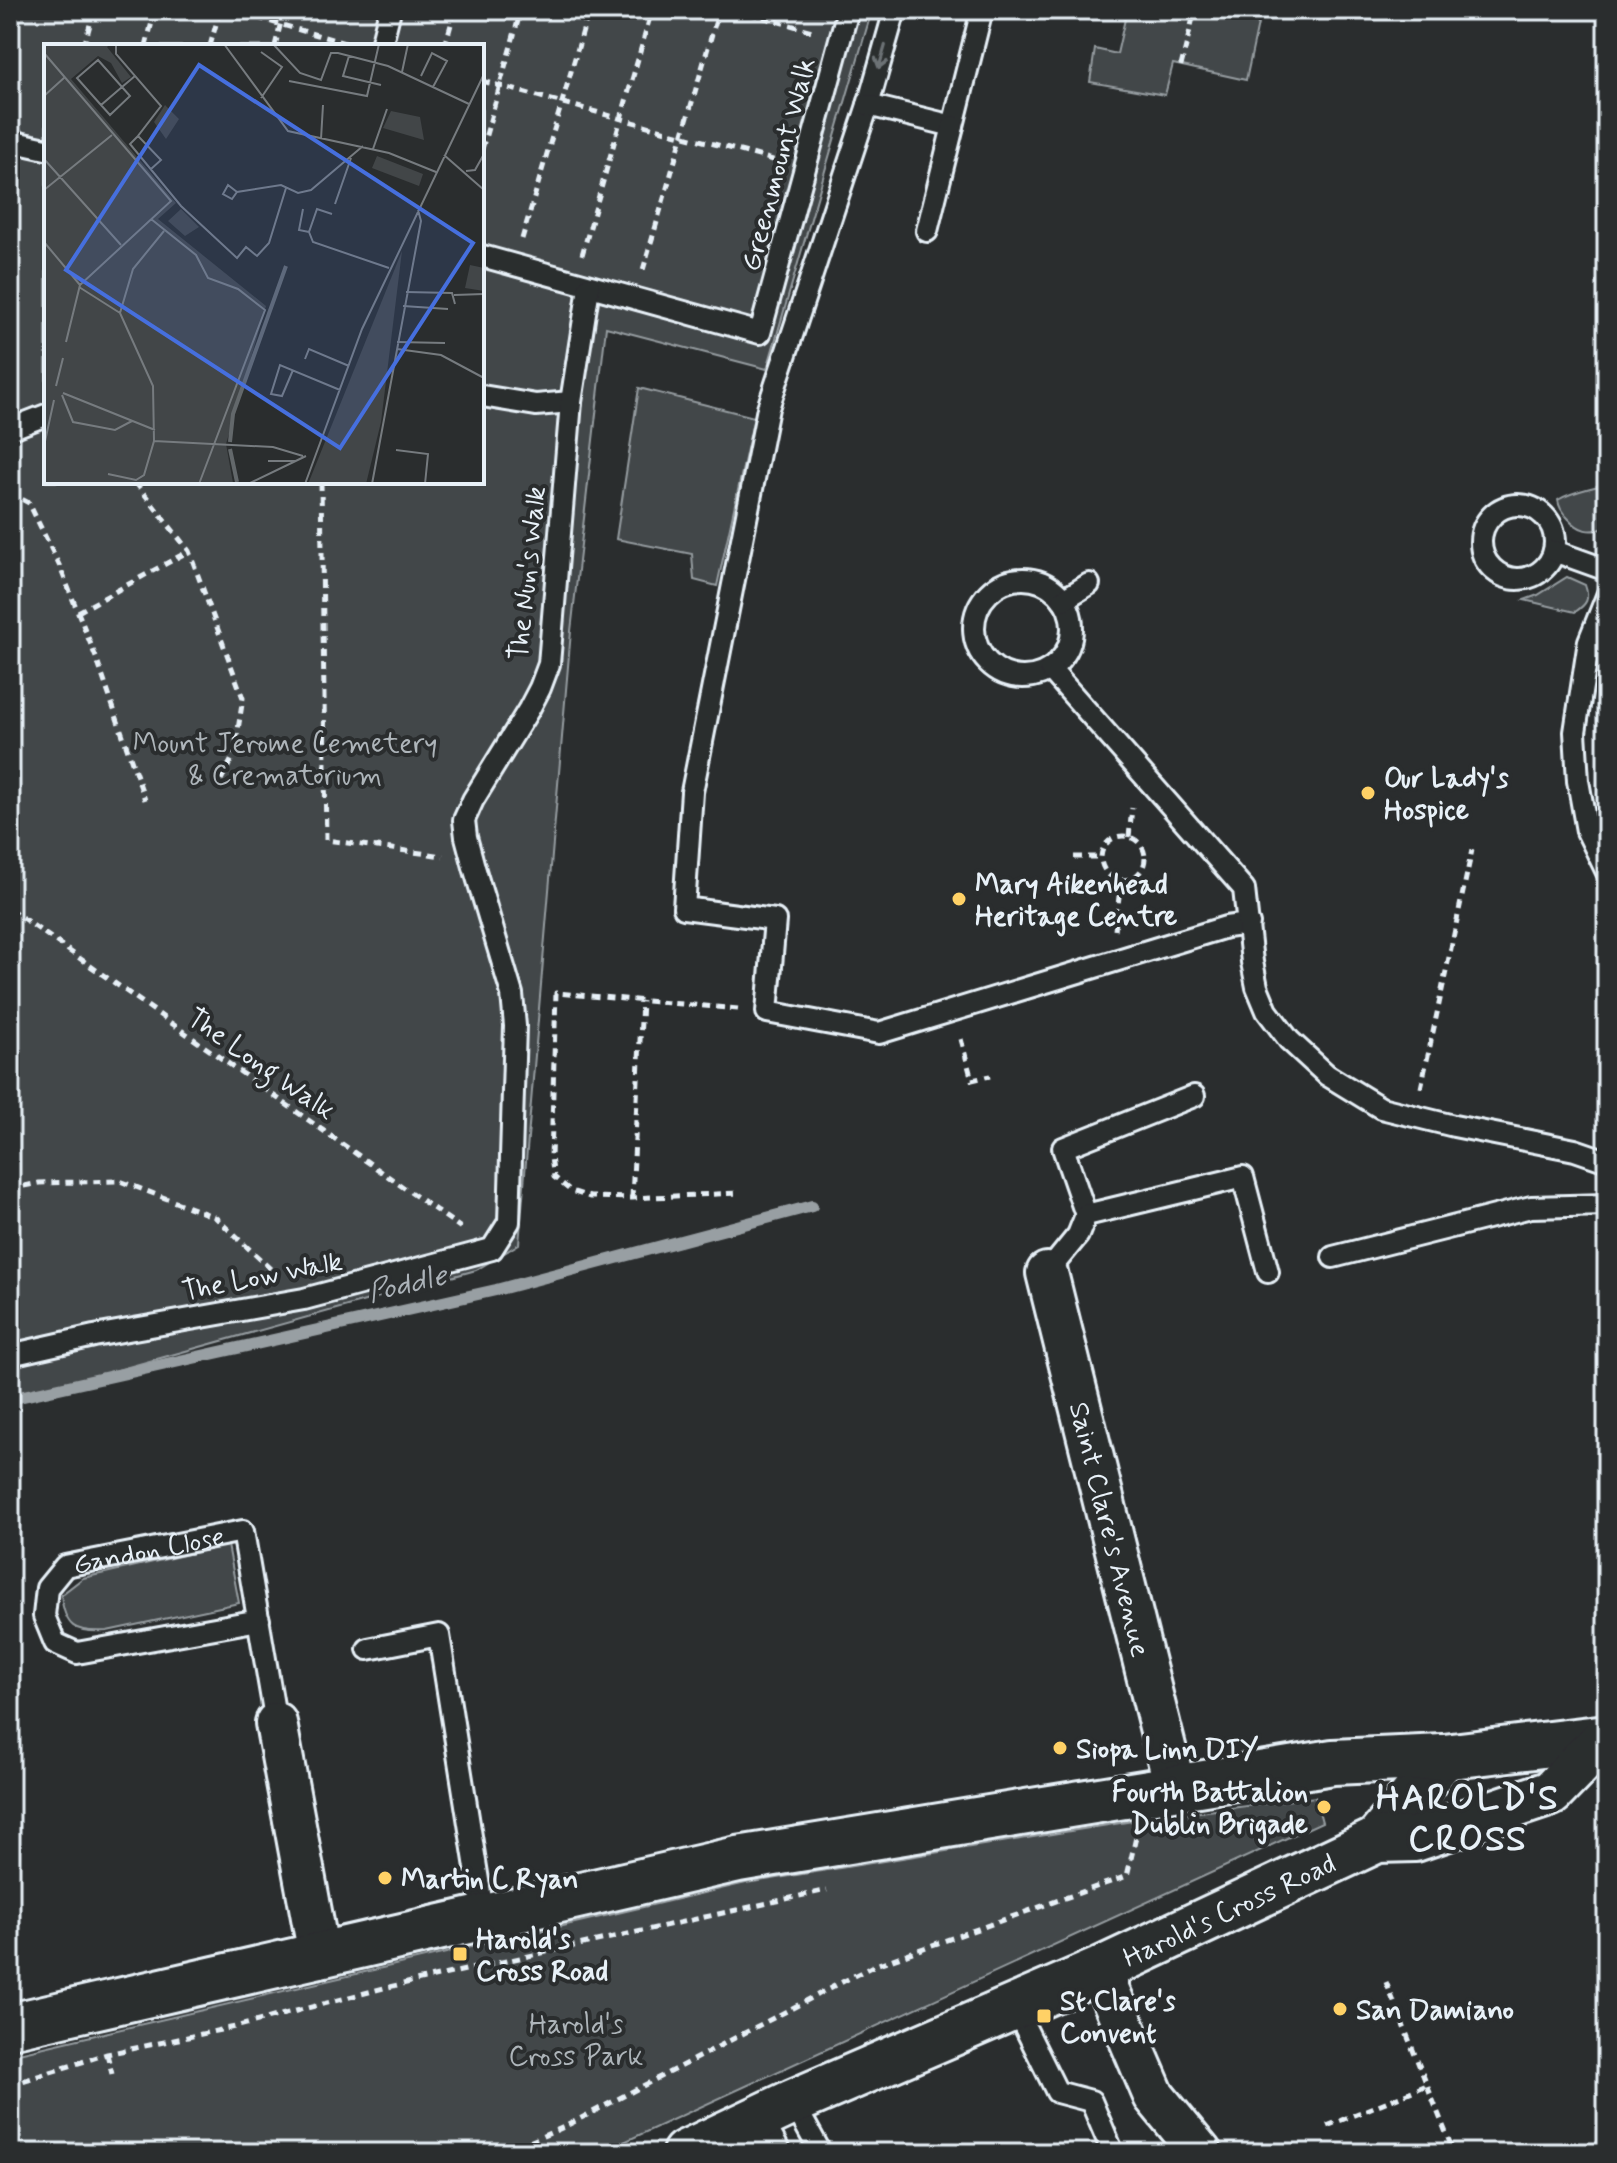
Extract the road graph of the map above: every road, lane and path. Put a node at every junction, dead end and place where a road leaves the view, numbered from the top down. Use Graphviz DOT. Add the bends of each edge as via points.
graph roads {
  1 [pos="94,10"];
  2 [pos="155,10"];
  3 [pos="220,10"];
  4 [pos="230,10"];
  5 [pos="284,10"];
  6 [pos="390,10"];
  7 [pos="455,10"];
  8 [pos="521,10"];
  9 [pos="589,10"];
  10 [pos="652,10"];
  11 [pos="719,10"];
  12 [pos="736,10"];
  13 [pos="848,10"];
  14 [pos="895,10"];
  15 [pos="982,10"];
  16 [pos="1195,10"];
  17 [pos="281,25"];
  18 [pos="840,39"];
  19 [pos="85,44"];
  20 [pos="146,44"];
  21 [pos="211,44"];
  22 [pos="276,44"];
  23 [pos="350,44"];
  24 [pos="382,44"];
  25 [pos="446,44"];
  26 [pos="1181,66"];
  27 [pos="484,82"];
  28 [pos="500,86"];
  29 [pos="563,103"];
  30 [pos="868,105"];
  31 [pos="621,119"];
  32 [pos="953,126"];
  33 [pos="682,136"];
  34 [pos="10,141"];
  35 [pos="484,142"];
  36 [pos="44,149"];
  37 [pos="805,169"];
  38 [pos="927,231"];
  39 [pos="484,257"];
  40 [pos="515,266"];
  41 [pos="582,285"];
  42 [pos="635,299"];
  43 [pos="484,396"];
  44 [pos="571,402"];
  45 [pos="44,416"];
  46 [pos="10,429"];
  47 [pos="137,484"];
  48 [pos="321,484"];
  49 [pos="10,493"];
  50 [pos="189,551"];
  51 [pos="1554,551"];
  52 [pos="1607,570"];
  53 [pos="1089,584"];
  54 [pos="1607,596"];
  55 [pos="1063,600"];
  56 [pos="78,612"];
  57 [pos="1050,669"];
  58 [pos="221,780"];
  59 [pos="145,800"];
  60 [pos="1133,803"];
  61 [pos="1129,837"];
  62 [pos="1472,850"];
  63 [pos="1074,857"];
  64 [pos="1101,857"];
  65 [pos="472,860"];
  66 [pos="1607,872"];
  67 [pos="1121,880"];
  68 [pos="10,909"];
  69 [pos="1249,924"];
  70 [pos="1121,959"];
  71 [pos="642,1001"];
  72 [pos="954,1010"];
  73 [pos="767,1012"];
  74 [pos="990,1076"];
  75 [pos="1420,1090"];
  76 [pos="1194,1096"];
  77 [pos="1607,1161"];
  78 [pos="10,1189"];
  79 [pos="739,1193"];
  80 [pos="632,1198"];
  81 [pos="1607,1205"];
  82 [pos="1086,1215"];
  83 [pos="492,1249"];
  84 [pos="1333,1257"];
  85 [pos="1268,1272"];
  86 [pos="1047,1273"];
  87 [pos="304,1299"];
  88 [pos="10,1355"];
  89 [pos="259,1620"];
  90 [pos="368,1649"];
  91 [pos="276,1723"];
  92 [pos="1605,1737"];
  93 [pos="1444,1757"];
  94 [pos="1155,1791"];
  95 [pos="1377,1840"];
  96 [pos="831,1889"];
  97 [pos="484,1918"];
  98 [pos="319,1955"];
  99 [pos="1100,1970"];
  100 [pos="1386,1982"];
  101 [pos="1014,2005"];
  102 [pos="10,2026"];
  103 [pos="107,2054"];
  104 [pos="112,2074"];
  105 [pos="10,2085"];
  106 [pos="1427,2085"];
  107 [pos="793,2102"];
  108 [pos="1327,2126"];
  109 [pos="760,2137"];
  110 [pos="504,2153"];
  111 [pos="685,2153"];
  112 [pos="821,2153"];
  113 [pos="1113,2153"];
  114 [pos="1201,2153"];
  115 [pos="1454,2153"];
  1 -- 19 [label="path"];
  2 -- 20 [label="path"];
  3 -- 21 [label="path"];
  4 -- 17 [label="path"];
  5 -- 17 [label="path"];
  6 -- 24 [label="lane"];
  7 -- 25 [label="path"];
  8 -- 28 [label="path"];
  9 -- 29 [label="path"];
  10 -- 31 [label="path"];
  11 -- 33 [label="path"];
  12 -- 18 [label="path"];
  13 -- 18 [label="lane, Greenmount Walk"];
  14 -- 30 [label="lane, one-way"];
  15 -- 32 [label="lane"];
  16 -- 26 [label="path"];
  17 -- 22 [label="path"];
  17 -- 23 [label="path"];
  18 -- 37 [label="lane, Greenmount Walk"];
  27 -- 28 [label="path"];
  28 -- 29 [label="path"];
  28 -- 35 [label="path"];
  29 -- 31 [label="path"];
  29 -- 40 [label="path"];
  30 -- 32 [label="lane"];
  30 -- 73 [label="lane" via="768,408 692,792 684,908 775,920"];
  31 -- 33 [label="path"];
  31 -- 41 [label="path"];
  32 -- 38 [label="lane"];
  33 -- 37 [label="path"];
  33 -- 42 [label="path"];
  34 -- 36 [label="lane"];
  37 -- 42 [label="lane, Greenmount Walk" via="760,333"];
  39 -- 40 [label="lane"];
  40 -- 41 [label="lane"];
  41 -- 42 [label="lane"];
  41 -- 44 [label="lane, The Nun's Walk"];
  43 -- 44 [label="lane" via="536,405"];
  44 -- 65 [label="lane, The Nun's Walk" via="549,664 464,820"];
  45 -- 46 [label="lane"];
  47 -- 50 [label="path"];
  48 -- 65 [label="path" via="326,840"];
  49 -- 56 [label="path" via="29,503"];
  50 -- 56 [label="path"];
  50 -- 58 [label="path" via="243,698 234,755"];
  51 -- 52 [label="lane"];
  53 -- 55 [label="lane"];
  54 -- 66 [label="lane" via="1589,641 1575,732 1587,831"];
  55 -- 57 [label="lane" via="1072,635"];
  55 -- 57 [label="lane" via="1042,583 1023,579 1006,581 977,608 975,642 991,666 1006,674 1031,676"];
  56 -- 59 [label="path"];
  57 -- 69 [label="lane" via="1244,889"];
  60 -- 61 [label="path"];
  61 -- 64 [label="path" via="1113,838"];
  61 -- 67 [label="path" via="1141,847 1145,860 1140,872"];
  62 -- 75 [label="path"];
  63 -- 64 [label="path"];
  64 -- 67 [label="path" via="1106,872"];
  65 -- 83 [label="lane, The Nun's Walk" via="512,994 515,1026 509,1222"];
  67 -- 70 [label="path" via="1115,932"];
  68 -- 83 [label="path, The Long Walk"];
  69 -- 70 [label="lane"];
  69 -- 77 [label="lane" via="1257,987 1267,1011 1327,1075 1381,1108"];
  70 -- 72 [label="lane"];
  71 -- 73 [label="path"];
  71 -- 80 [label="path"];
  71 -- 80 [label="path" via="556,993 554,1177 590,1197"];
  72 -- 73 [label="lane" via="879,1033"];
  72 -- 74 [label="path" via="972,1080"];
  76 -- 82 [label="lane" via="1063,1148"];
  78 -- 87 [label="path" via="120,1181 215,1217"];
  79 -- 80 [label="path"];
  81 -- 84 [label="lane" via="1531,1207"];
  82 -- 85 [label="lane" via="1243,1177"];
  82 -- 86 [label="lane" via="1078,1235"];
  83 -- 87 [label="lane, The Low Walk"];
  86 -- 94 [label="street, Saint Clare's Avenue"];
  87 -- 88 [label="lane, The Low Walk"];
  89 -- 89 [label="lane, Gandon Close" via="243,1531 65,1566 47,1588 44,1616 55,1643 77,1653"];
  89 -- 91 [label="lane, Gandon Close"];
  90 -- 97 [label="lane" via="439,1635"];
  91 -- 98 [label="street, Gandon Close"];
  92 -- 93 [label="main road, Harold's Cross Road"];
  92 -- 95 [label="main road, Harold's Cross Road" via="1551,1793 1415,1839"];
  93 -- 94 [label="main road, Harold's Cross Road" via="1333,1762"];
  93 -- 95 [label="main road, Harold's Cross Road"];
  94 -- 97 [label="main road, Harold's Cross Road" via="738,1859"];
  94 -- 110 [label="path" via="1139,1820 1127,1876 873,1966"];
  95 -- 99 [label="main road, Harold's Cross Road"];
  96 -- 103 [label="path"];
  97 -- 98 [label="main road, Harold's Cross Road"];
  98 -- 102 [label="main road, Harold's Cross Road"];
  99 -- 101 [label="main road, Harold's Cross Road"];
  99 -- 114 [label="street" via="1154,2096"];
  100 -- 106 [label="path"];
  101 -- 107 [label="main road, Harold's Cross Road"];
  101 -- 113 [label="lane" via="1057,2092 1091,2101"];
  103 -- 104 [label="path"];
  103 -- 105 [label="path"];
  106 -- 108 [label="path"];
  106 -- 115 [label="path"];
  107 -- 109 [label="main road, Harold's Cross Road"];
  107 -- 112 [label="lane"];
  109 -- 111 [label="main road, Harold's Cross Road"];
}
